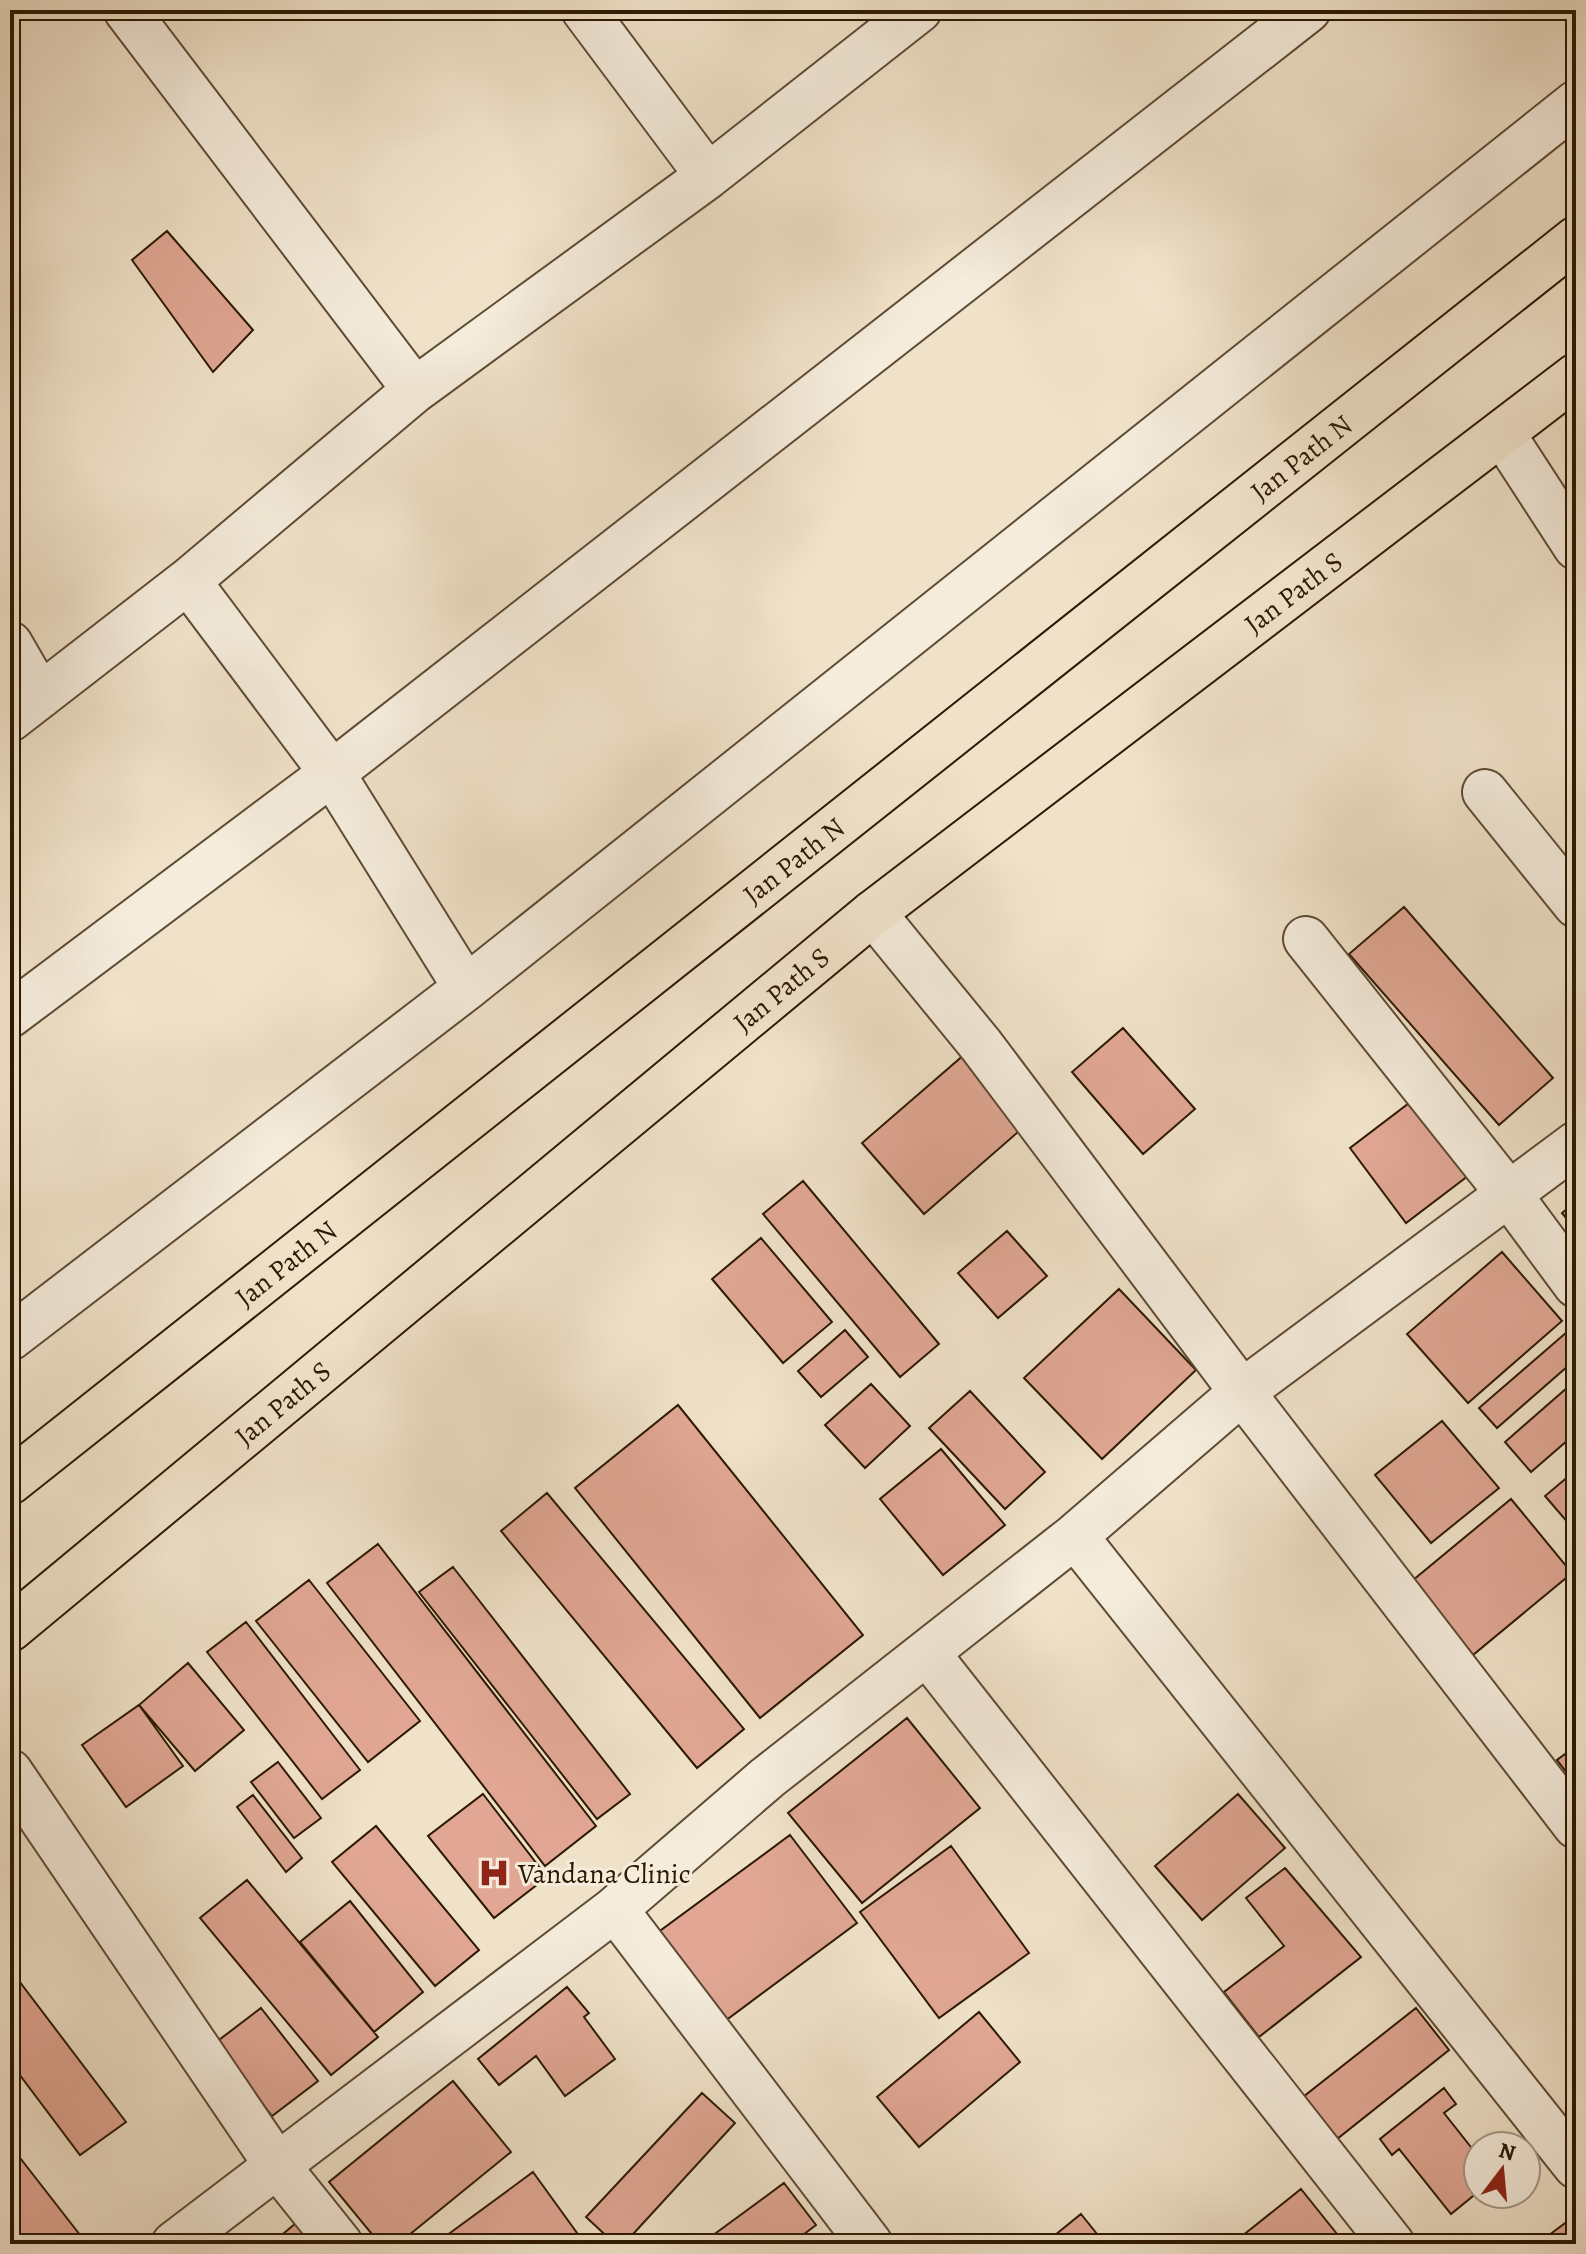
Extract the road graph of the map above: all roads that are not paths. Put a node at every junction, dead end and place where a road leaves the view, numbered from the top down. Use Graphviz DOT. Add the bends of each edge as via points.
graph roads {
  1 [pos="126,10"];
  2 [pos="584,10"];
  3 [pos="919,10"];
  4 [pos="1308,10"];
  5 [pos="1576,103"];
  6 [pos="708,176"];
  7 [pos="1576,239"];
  8 [pos="1576,376"];
  9 [pos="415,390"];
  10 [pos="1502,433"];
  11 [pos="1576,547"];
  12 [pos="188,581"];
  13 [pos="10,644"];
  14 [pos="20,708"];
  15 [pos="332,773"];
  16 [pos="1485,792"];
  17 [pos="1576,905"];
  18 [pos="873,913"];
  19 [pos="1306,939"];
  20 [pos="466,988"];
  21 [pos="10,1015"];
  22 [pos="1576,1144"];
  23 [pos="1508,1193"];
  24 [pos="1576,1285"];
  25 [pos="10,1338"];
  26 [pos="1242,1392"];
  27 [pos="10,1482"];
  28 [pos="1075,1536"];
  29 [pos="10,1629"];
  30 [pos="927,1653"];
  31 [pos="10,1772"];
  32 [pos="1576,1826"];
  33 [pos="615,1909"];
  34 [pos="276,2164"];
  35 [pos="1576,2166"];
  36 [pos="174,2244"];
  37 [pos="340,2244"];
  38 [pos="870,2244"];
  39 [pos="1392,2244"];
  1 -- 9 [label="street"];
  2 -- 6 [label="street"];
  3 -- 6 [label="street"];
  4 -- 15 [label="street"];
  5 -- 20 [label="street"];
  6 -- 9 [label="street"];
  7 -- 27 [label="main road, Jan Path N"];
  8 -- 10 [label="main road, Jan Path S"];
  9 -- 12 [label="street"];
  10 -- 11 [label="street"];
  10 -- 18 [label="main road, Jan Path S"];
  12 -- 14 [label="street"];
  12 -- 15 [label="street"];
  13 -- 14 [label="street"];
  15 -- 20 [label="street"];
  15 -- 21 [label="street"];
  16 -- 17 [label="street"];
  18 -- 26 [label="street" via="981,1045"];
  18 -- 29 [label="main road, Jan Path S"];
  19 -- 23 [label="street"];
  20 -- 25 [label="street"];
  22 -- 23 [label="street"];
  23 -- 24 [label="street"];
  23 -- 26 [label="street"];
  26 -- 28 [label="street"];
  26 -- 32 [label="street"];
  28 -- 30 [label="street"];
  28 -- 35 [label="street"];
  30 -- 33 [label="street" via="767,1778"];
  30 -- 39 [label="street"];
  31 -- 34 [label="street"];
  33 -- 34 [label="street"];
  33 -- 38 [label="street"];
  34 -- 36 [label="street"];
  34 -- 37 [label="street"];
}
